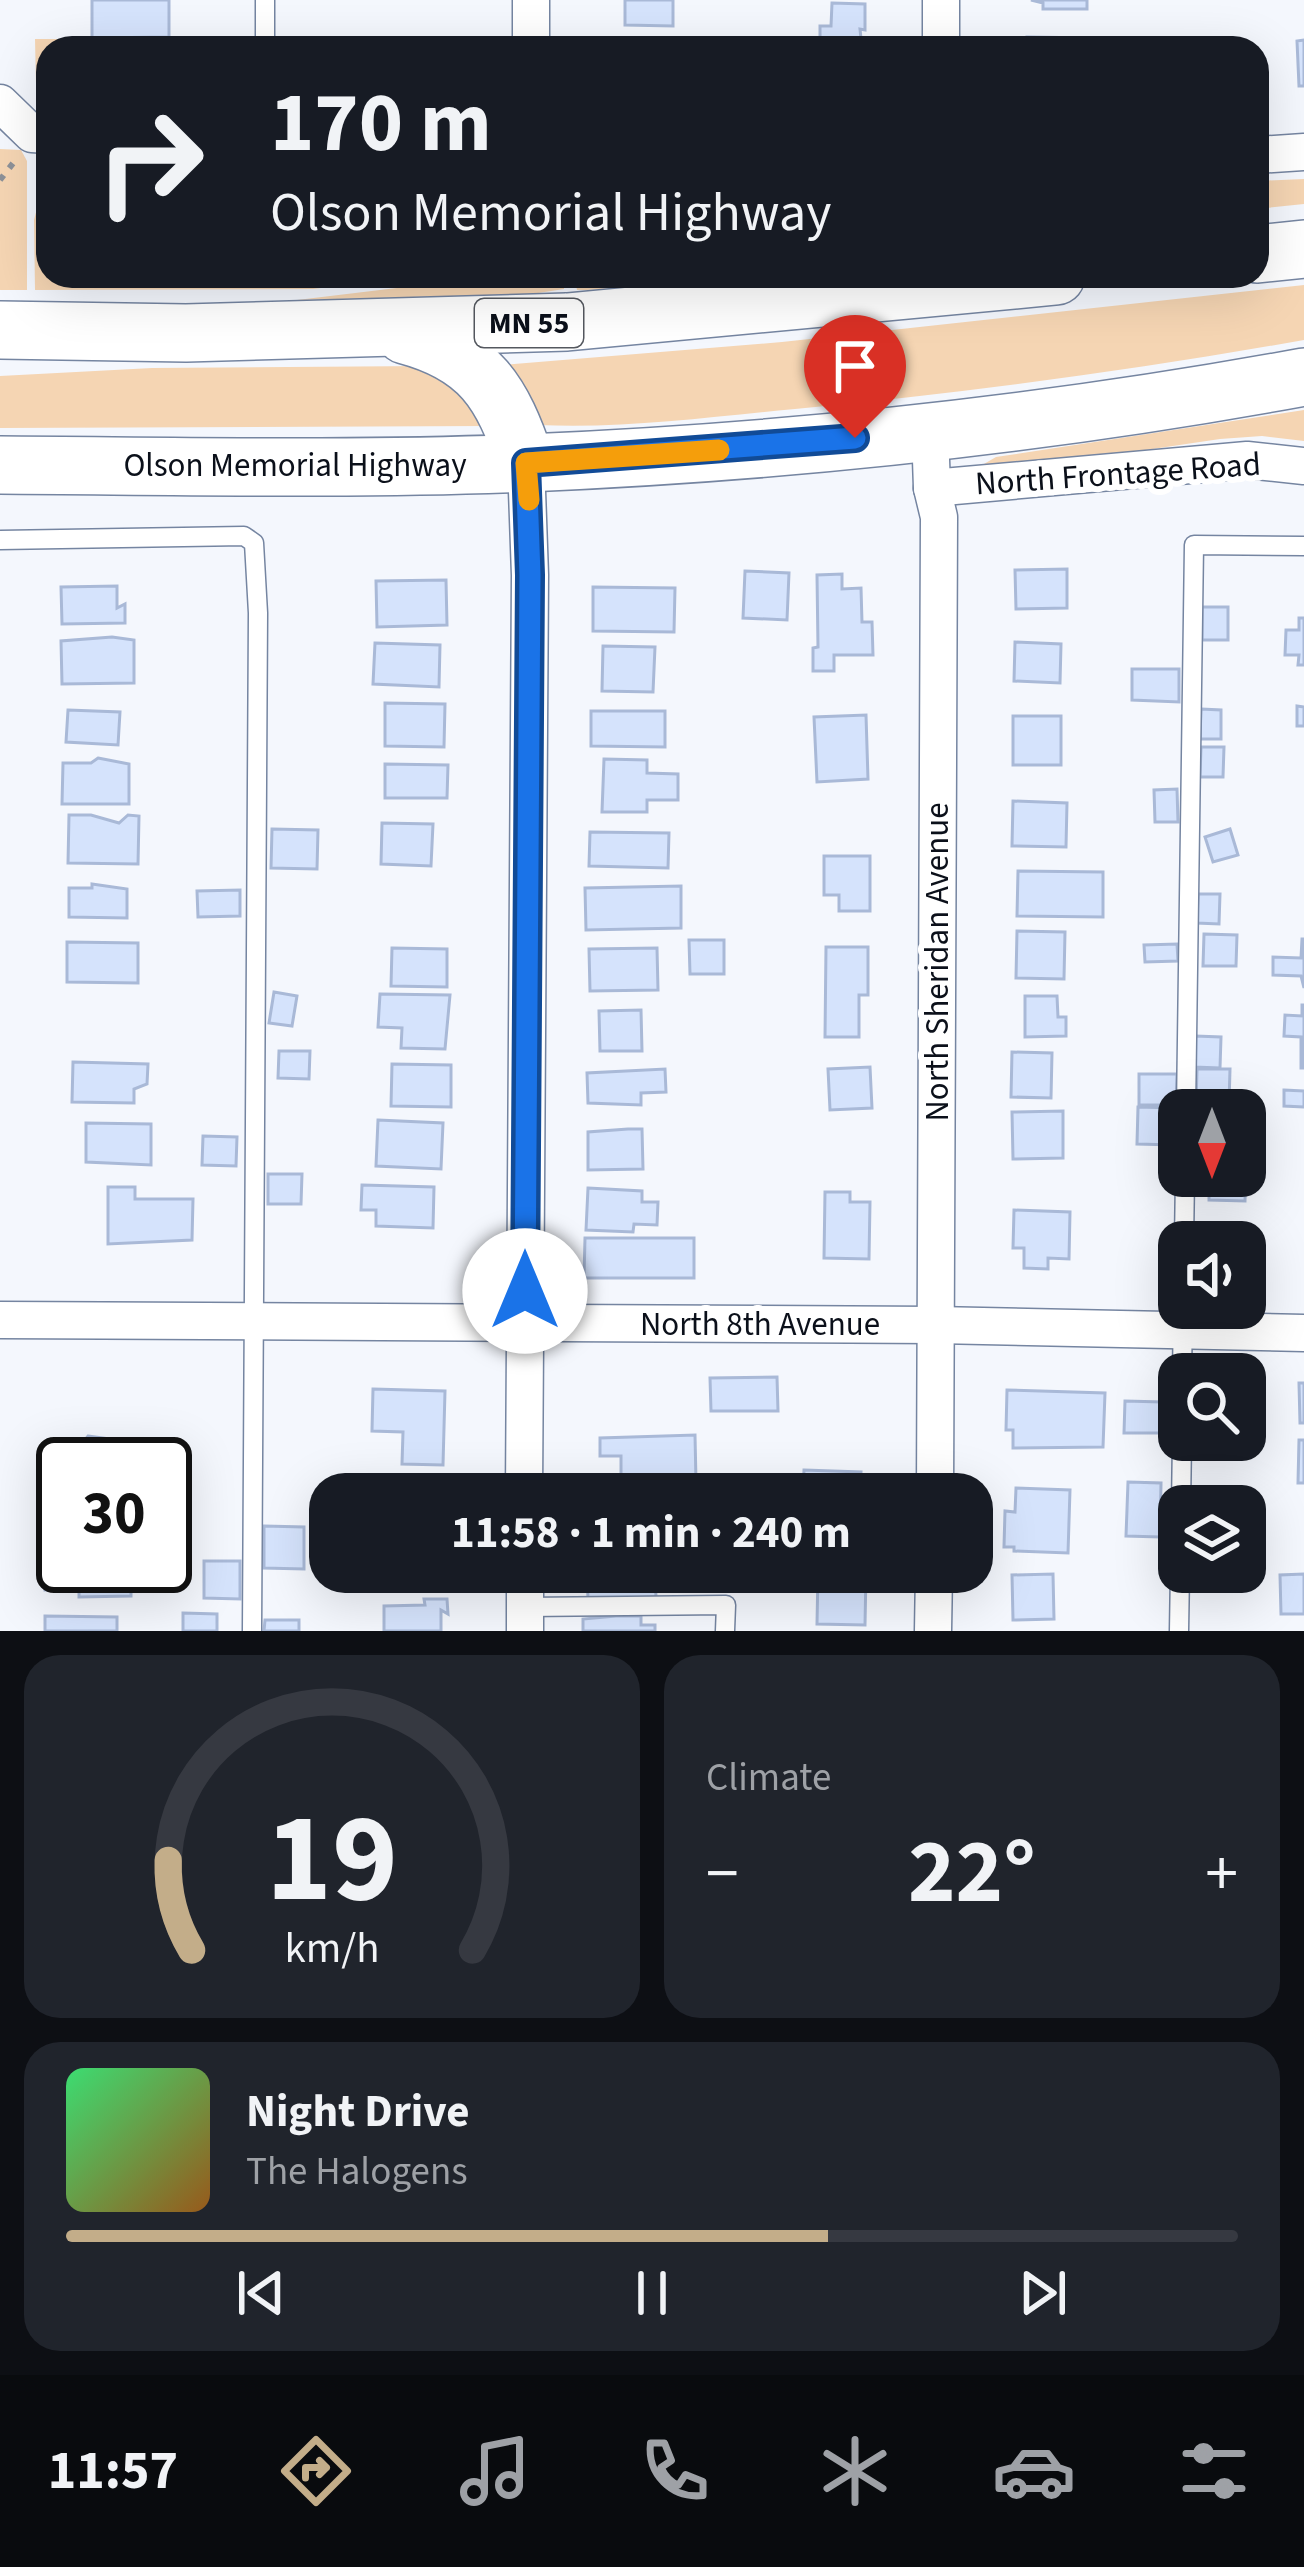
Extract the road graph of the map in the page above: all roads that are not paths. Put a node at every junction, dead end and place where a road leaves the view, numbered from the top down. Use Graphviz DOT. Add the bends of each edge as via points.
graph roads {
  1 [pos="265,0"];
  2 [pos="531,0"];
  3 [pos="941,0"];
  4 [pos="265,36"];
  5 [pos="531,36"];
  6 [pos="941,36"];
  7 [pos="0,104"];
  8 [pos="27,134"];
  9 [pos="1304,152"];
  10 [pos="1269,154"];
  11 [pos="1304,249"];
  12 [pos="1269,253"];
  13 [pos="928,288"];
  14 [pos="376,329"];
  15 [pos="0,330"];
  16 [pos="1304,377"];
  17 [pos="930,431"];
  18 [pos="526,463"];
  19 [pos="0,464"];
  20 [pos="1304,466"];
  21 [pos="932,488"];
  22 [pos="0,541"];
  23 [pos="1304,546"];
  24 [pos="1186,1089"];
  25 [pos="0,1320"];
  26 [pos="1158,1320"];
  27 [pos="253,1321"];
  28 [pos="524,1322"];
  29 [pos="936,1324"];
  30 [pos="1266,1329"];
  31 [pos="1304,1333"];
  32 [pos="524,1473"];
  33 [pos="934,1473"];
  34 [pos="934,1593"];
  35 [pos="1180,1593"];
  36 [pos="525,1604"];
  37 [pos="252,1631"];
  38 [pos="725,1631"];
  39 [pos="933,1631"];
  40 [pos="1179,1631"];
  1 -- 4 [label="lane"];
  2 -- 5 [label="street"];
  3 -- 6 [label="street"];
  7 -- 8 [label="street"];
  9 -- 10 [label="street"];
  11 -- 12 [label="main road"];
  13 -- 14 [label="main road, MN 55" via="567,322"];
  14 -- 15 [label="main road, MN 55"];
  14 -- 18 [label="main road" via="441,347 480,372 502,401"];
  16 -- 17 [label="main road, Olson Memorial Highway"];
  17 -- 18 [label="main road, Olson Memorial Highway"];
  17 -- 21 [label="street, North Sheridan Avenue"];
  18 -- 19 [label="main road, Olson Memorial Highway"];
  18 -- 28 [label="street"];
  20 -- 21 [label="street, North Frontage Road" via="1247,460"];
  21 -- 29 [label="street, North Sheridan Avenue" via="939,517"];
  22 -- 27 [label="lane" via="244,536 254,543"];
  23 -- 24 [label="lane" via="1194,545"];
  25 -- 27 [label="street, North 8th Avenue"];
  26 -- 29 [label="street, North 8th Avenue"];
  27 -- 28 [label="street, North 8th Avenue"];
  27 -- 37 [label="lane"];
  28 -- 29 [label="street, North 8th Avenue"];
  28 -- 32 [label="street"];
  29 -- 33 [label="street, North Sheridan Avenue"];
  30 -- 31 [label="street, North 8th Avenue"];
  34 -- 39 [label="street"];
  35 -- 40 [label="lane"];
  36 -- 38 [label="lane" via="725,1605"];
}
